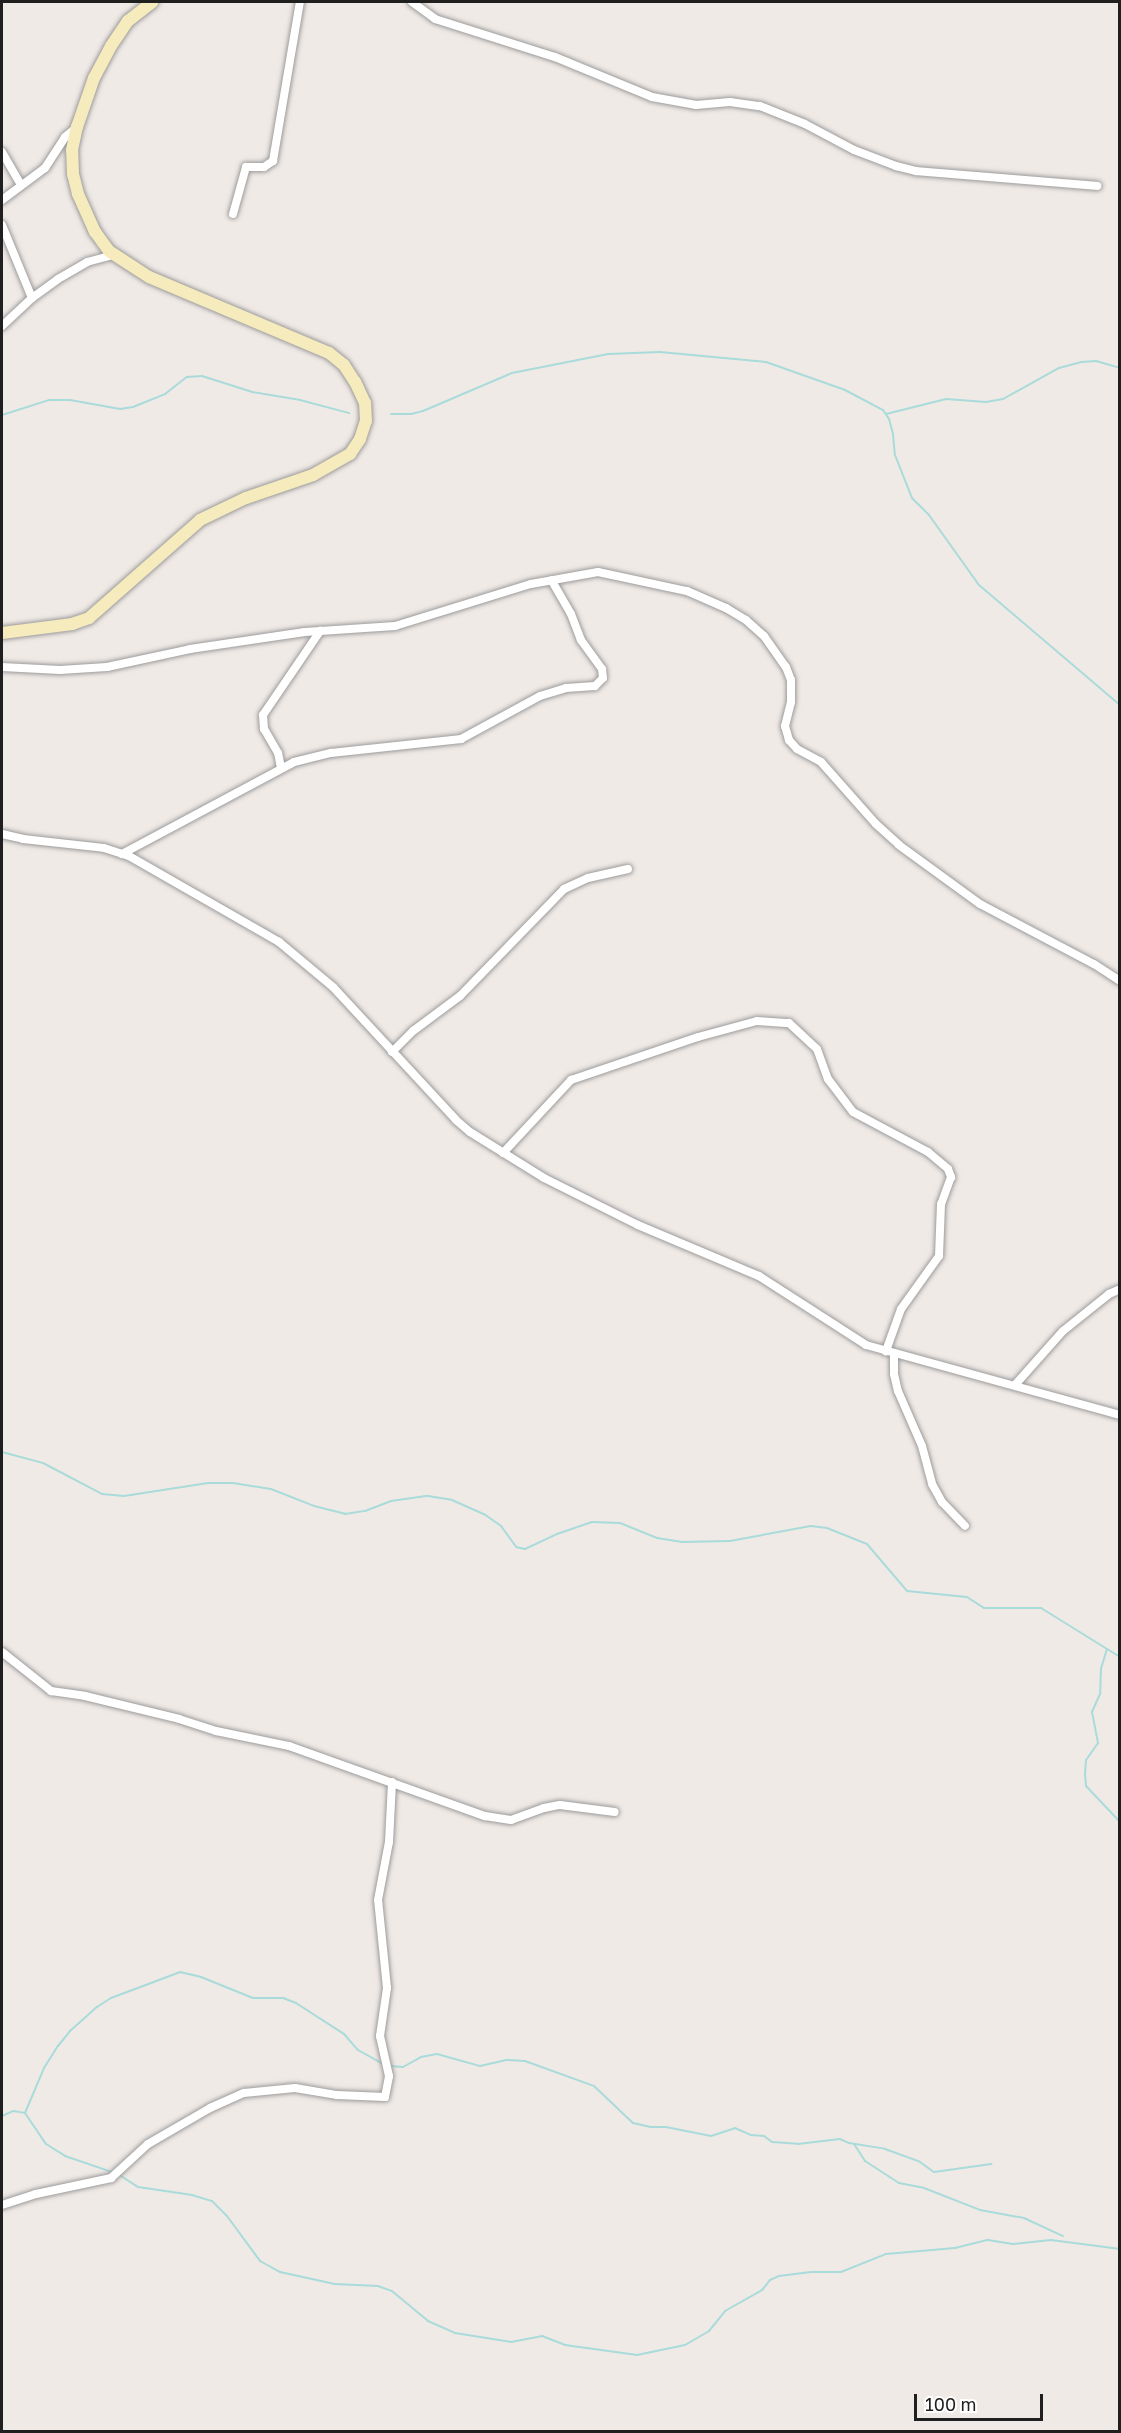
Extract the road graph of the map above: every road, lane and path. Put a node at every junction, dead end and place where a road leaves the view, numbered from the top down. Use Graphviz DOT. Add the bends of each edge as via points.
graph roads {
  1 [pos="152,2"];
  2 [pos="300,2"];
  3 [pos="412,2"];
  4 [pos="76,127"];
  5 [pos="2,152"];
  6 [pos="21,185"];
  7 [pos="1097,186"];
  8 [pos="2,200"];
  9 [pos="233,214"];
  10 [pos="2,225"];
  11 [pos="114,255"];
  12 [pos="32,298"];
  13 [pos="2,326"];
  14 [pos="551,580"];
  15 [pos="320,632"];
  16 [pos="2,633"];
  17 [pos="2,667"];
  18 [pos="281,768"];
  19 [pos="2,834"];
  20 [pos="122,854"];
  21 [pos="628,869"];
  22 [pos="1119,981"];
  23 [pos="392,1052"];
  24 [pos="502,1153"];
  25 [pos="1119,1289"];
  26 [pos="890,1352"];
  27 [pos="1015,1385"];
  28 [pos="1119,1415"];
  29 [pos="965,1526"];
  30 [pos="2,1652"];
  31 [pos="392,1782"];
  32 [pos="615,1812"];
  33 [pos="2,2205"];
  1 -- 4 [label="street" via="128,21 111,46"];
  2 -- 9 [label="street" via="273,161 246,167"];
  3 -- 7 [label="street" via="435,19 555,57 652,97 696,105 730,102 760,106 896,166"];
  4 -- 6 [label="street" via="45,168"];
  4 -- 11 [label="street" via="72,150 78,194 95,232"];
  5 -- 6 [label="street"];
  6 -- 8 [label="street"];
  10 -- 12 [label="street"];
  11 -- 12 [label="street" via="87,262"];
  11 -- 16 [label="street" via="149,277 329,353 345,365 365,404 366,421 350,454 314,475 246,498 200,520 89,618 72,624"];
  12 -- 13 [label="street"];
  14 -- 15 [label="street" via="395,626"];
  14 -- 18 [label="street" via="581,640 602,669 603,678 595,686 566,688 540,696 460,738 331,753"];
  14 -- 22 [label="street" via="598,572 652,582 702,597 746,620 764,636 789,673 791,702 785,730 792,745 821,762 876,824 934,874 1007,920"];
  15 -- 17 [label="street" via="190,649 107,667"];
  15 -- 18 [label="street" via="263,715 264,729 278,753"];
  18 -- 20 [label="street"];
  19 -- 20 [label="street"];
  20 -- 23 [label="street" via="163,873 297,955 333,987"];
  21 -- 23 [label="street" via="588,878 564,889 460,996"];
  23 -- 24 [label="street" via="456,1120"];
  24 -- 26 [label="street" via="614,1214 759,1276 848,1336"];
  24 -- 26 [label="street" via="571,1080 757,1021 789,1023 817,1049 828,1078 853,1112 928,1152 948,1169 951,1178 941,1204 939,1256 901,1309"];
  25 -- 27 [label="street" via="1063,1331"];
  26 -- 27 [label="street"];
  26 -- 29 [label="street" via="898,1391 922,1446 932,1484 942,1502"];
  27 -- 28 [label="street"];
  30 -- 31 [label="street" via="51,1691 289,1746"];
  31 -- 32 [label="street" via="501,1820 560,1805"];
  31 -- 33 [label="street" via="389,1842 378,1900 387,1988 380,2036 388,2071 385,2097 295,2088 244,2093 148,2144 111,2178"];
}
